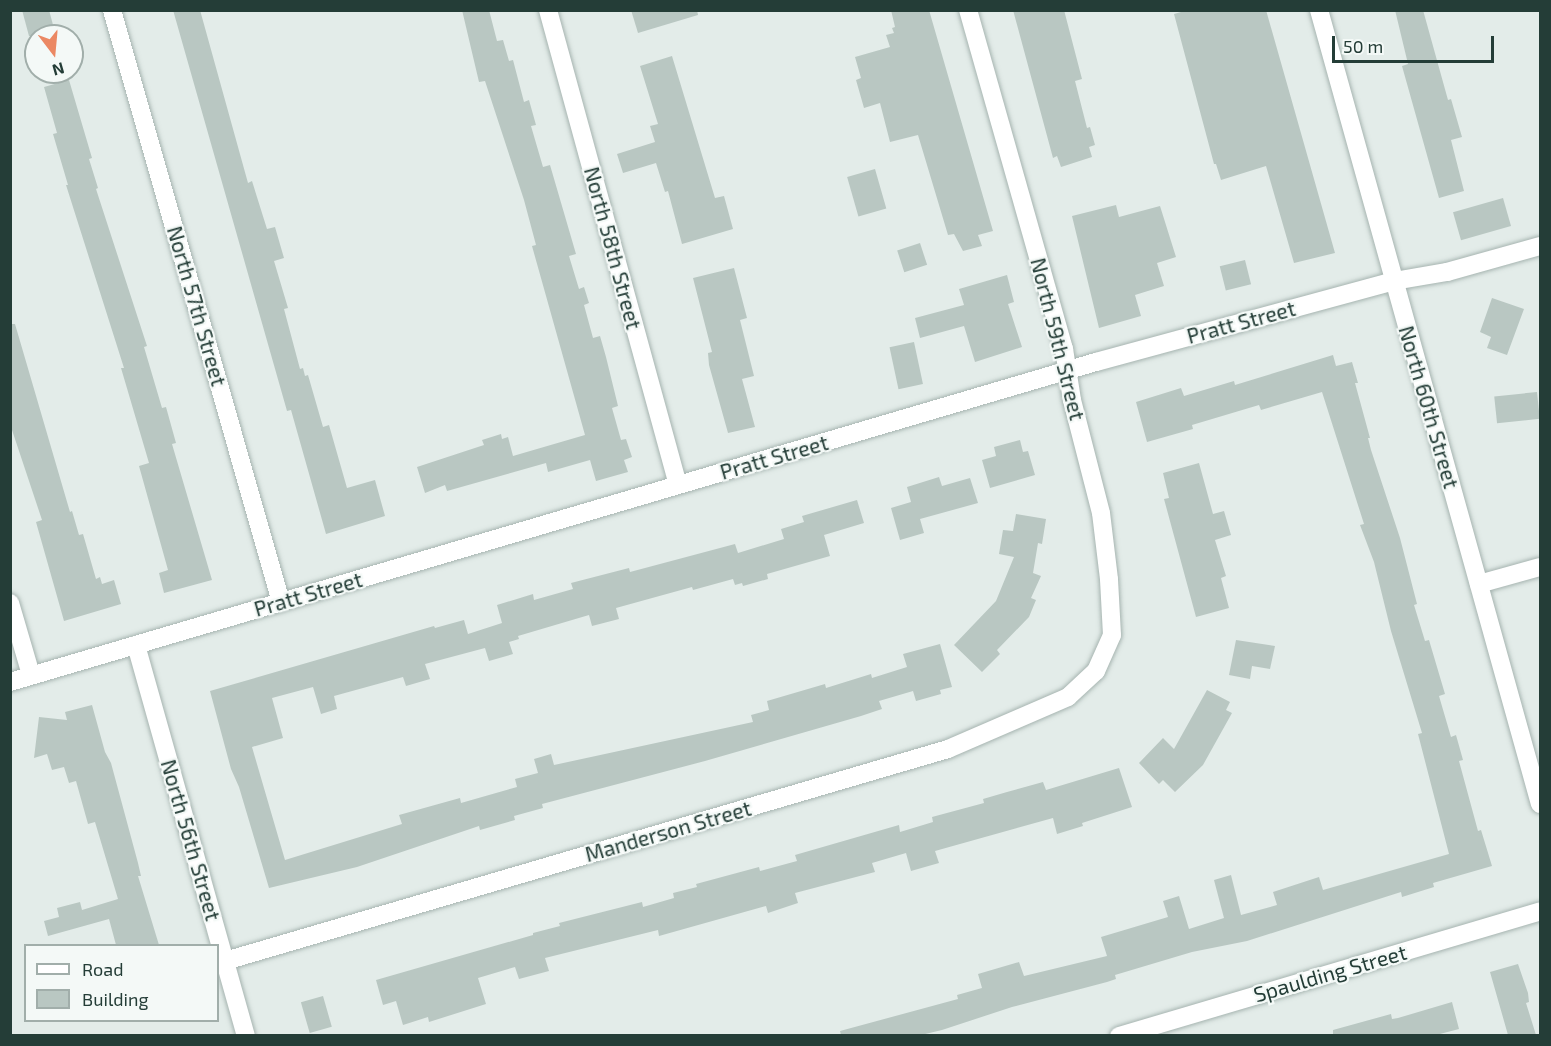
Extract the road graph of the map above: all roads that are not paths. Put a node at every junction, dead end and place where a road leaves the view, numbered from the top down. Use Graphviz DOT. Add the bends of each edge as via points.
graph roads {
  1 [pos="112,10"];
  2 [pos="548,10"];
  3 [pos="968,10"];
  4 [pos="1319,10"];
  5 [pos="1540,246"];
  6 [pos="1394,281"];
  7 [pos="1067,371"];
  8 [pos="678,485"];
  9 [pos="1540,567"];
  10 [pos="1479,584"];
  11 [pos="281,602"];
  12 [pos="10,603"];
  13 [pos="136,645"];
  14 [pos="1096,671"];
  15 [pos="31,675"];
  16 [pos="10,682"];
  17 [pos="1540,804"];
  18 [pos="1540,911"];
  19 [pos="225,961"];
  20 [pos="246,1035"];
  21 [pos="1119,1035"];
  1 -- 11 [label="street, North 57th Street"];
  2 -- 8 [label="street, North 58th Street"];
  3 -- 7 [label="street, North 59th Street"];
  4 -- 6 [label="street, North 60th Street"];
  5 -- 6 [label="street, Pratt Street" via="1446,272"];
  6 -- 7 [label="street, Pratt Street"];
  6 -- 10 [label="street, North 60th Street"];
  7 -- 8 [label="street, Pratt Street"];
  7 -- 14 [label="street, North 59th Street" via="1106,542 1112,635"];
  8 -- 11 [label="street, Pratt Street"];
  9 -- 10 [label="street"];
  10 -- 17 [label="street, North 60th Street"];
  11 -- 13 [label="street, Pratt Street"];
  12 -- 15 [label="street"];
  13 -- 15 [label="street, Pratt Street"];
  13 -- 19 [label="street, North 56th Street"];
  14 -- 19 [label="street, Manderson Street" via="1068,697 948,749"];
  15 -- 16 [label="street, Pratt Street"];
  18 -- 21 [label="street, Spaulding Street"];
  19 -- 20 [label="street, North 56th Street"];
}
